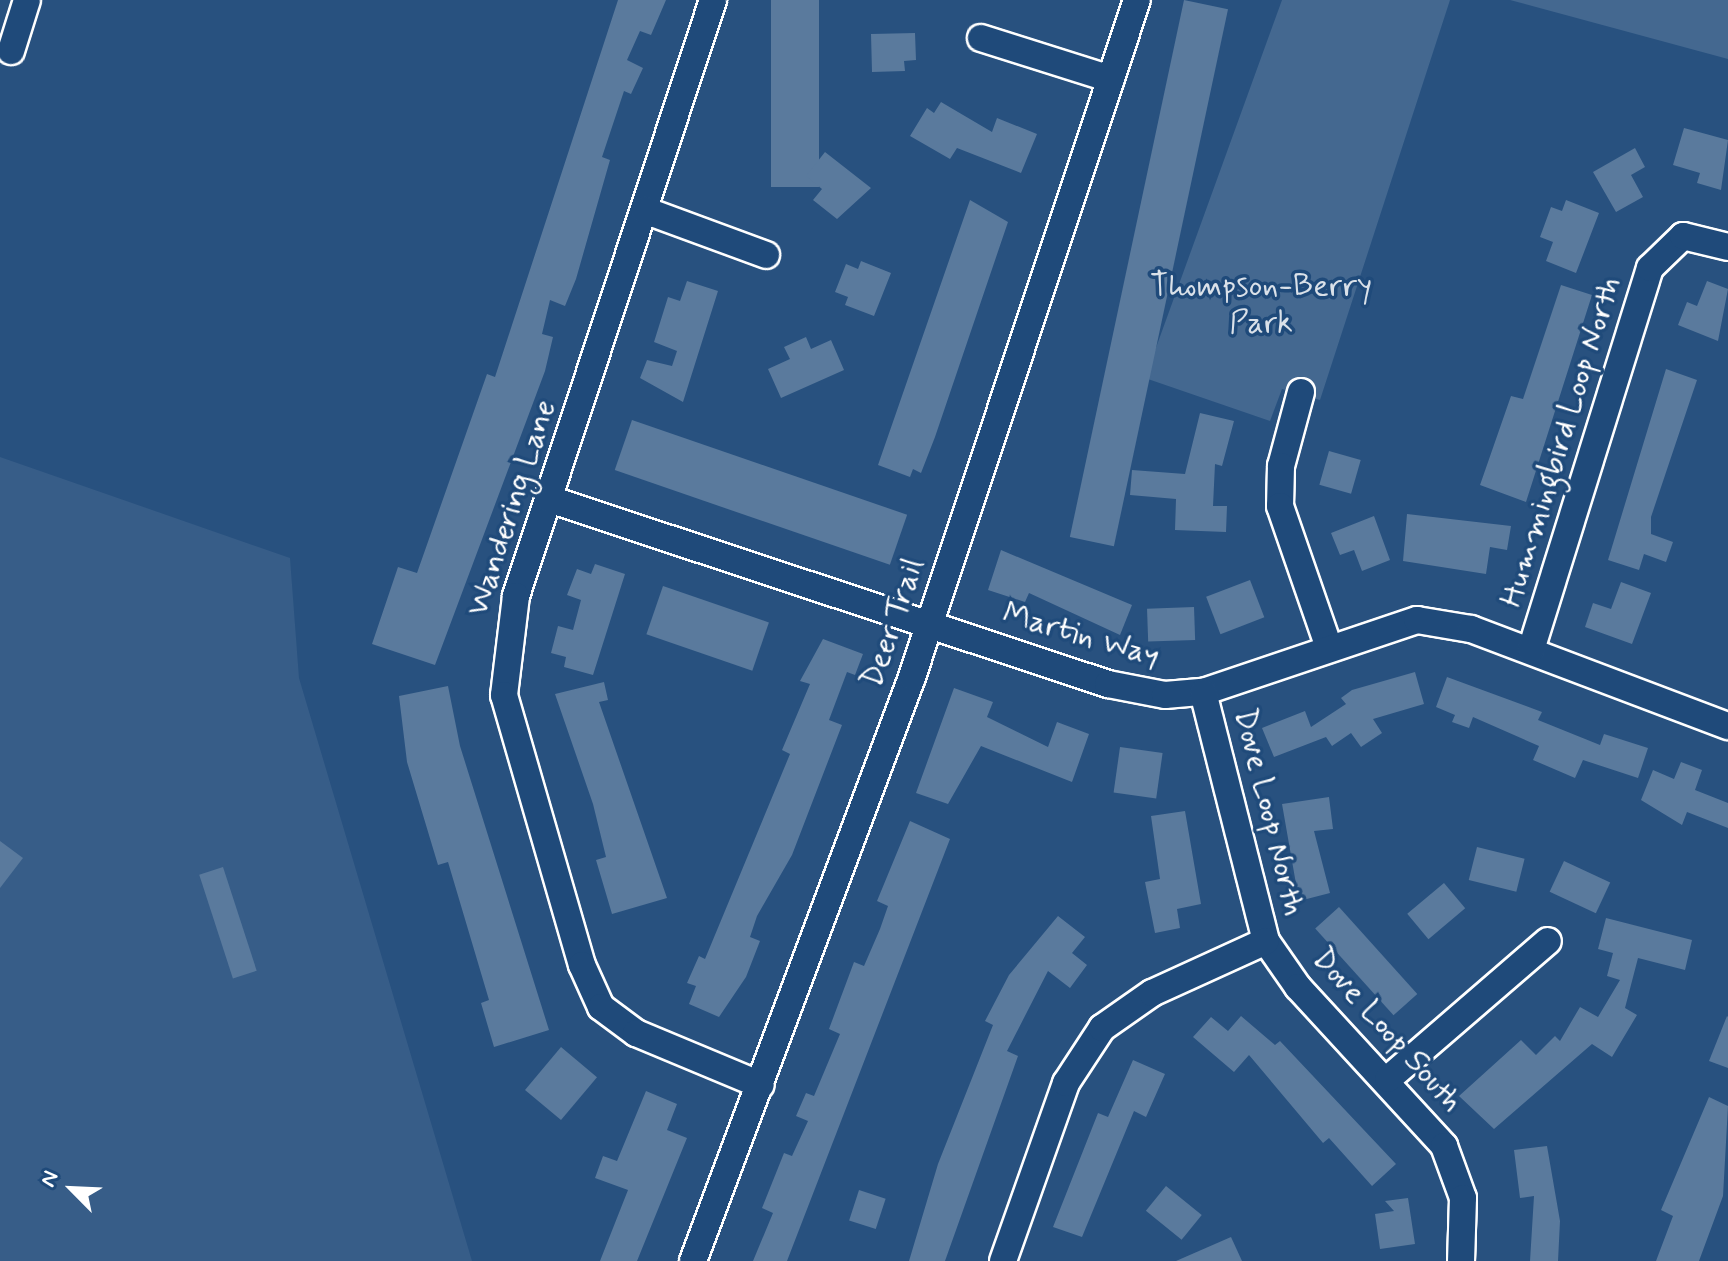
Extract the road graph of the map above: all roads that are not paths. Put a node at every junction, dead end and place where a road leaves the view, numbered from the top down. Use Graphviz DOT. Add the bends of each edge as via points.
graph roads {
  1 [pos="27,0"];
  2 [pos="713,0"];
  3 [pos="1137,0"];
  4 [pos="981,38"];
  5 [pos="11,51"];
  6 [pos="1111,79"];
  7 [pos="644,210"];
  8 [pos="1728,247"];
  9 [pos="766,255"];
  10 [pos="1301,392"];
  11 [pos="549,499"];
  12 [pos="930,624"];
  13 [pos="1328,645"];
  14 [pos="1531,650"];
  15 [pos="1203,692"];
  16 [pos="1728,726"];
  17 [pos="1266,941"];
  18 [pos="1548,941"];
  19 [pos="1388,1079"];
  20 [pos="761,1085"];
  21 [pos="693,1261"];
  22 [pos="1004,1261"];
  23 [pos="1461,1261"];
  1 -- 5 [label="street"];
  2 -- 7 [label="street, Wandering Lane"];
  3 -- 6 [label="street, Deer Trail"];
  4 -- 6 [label="street"];
  6 -- 12 [label="street, Deer Trail"];
  7 -- 9 [label="street"];
  7 -- 11 [label="street, Wandering Lane"];
  8 -- 14 [label="street, Hummingbird Loop North" via="1691,234 1659,254 1635,307"];
  10 -- 13 [label="street" via="1281,466 1280,506"];
  11 -- 12 [label="street, Martin Way"];
  11 -- 20 [label="street, Wandering Lane" via="507,630 504,695 586,976 616,1022"];
  12 -- 15 [label="street, Martin Way" via="1108,684 1165,695"];
  12 -- 20 [label="street, Deer Trail"];
  13 -- 14 [label="street, Martin Way" via="1417,620"];
  13 -- 15 [label="street, Martin Way"];
  14 -- 16 [label="street, Martin Way"];
  15 -- 17 [label="street, Dove Loop North"];
  17 -- 19 [label="street, Dove Loop South" via="1298,987"];
  17 -- 22 [label="street, Dove Loop North" via="1152,993 1102,1028 1066,1083"];
  18 -- 19 [label="street"];
  19 -- 23 [label="street, Dove Loop South" via="1429,1123 1456,1172 1466,1226"];
  20 -- 21 [label="street, Deer Trail"];
}
